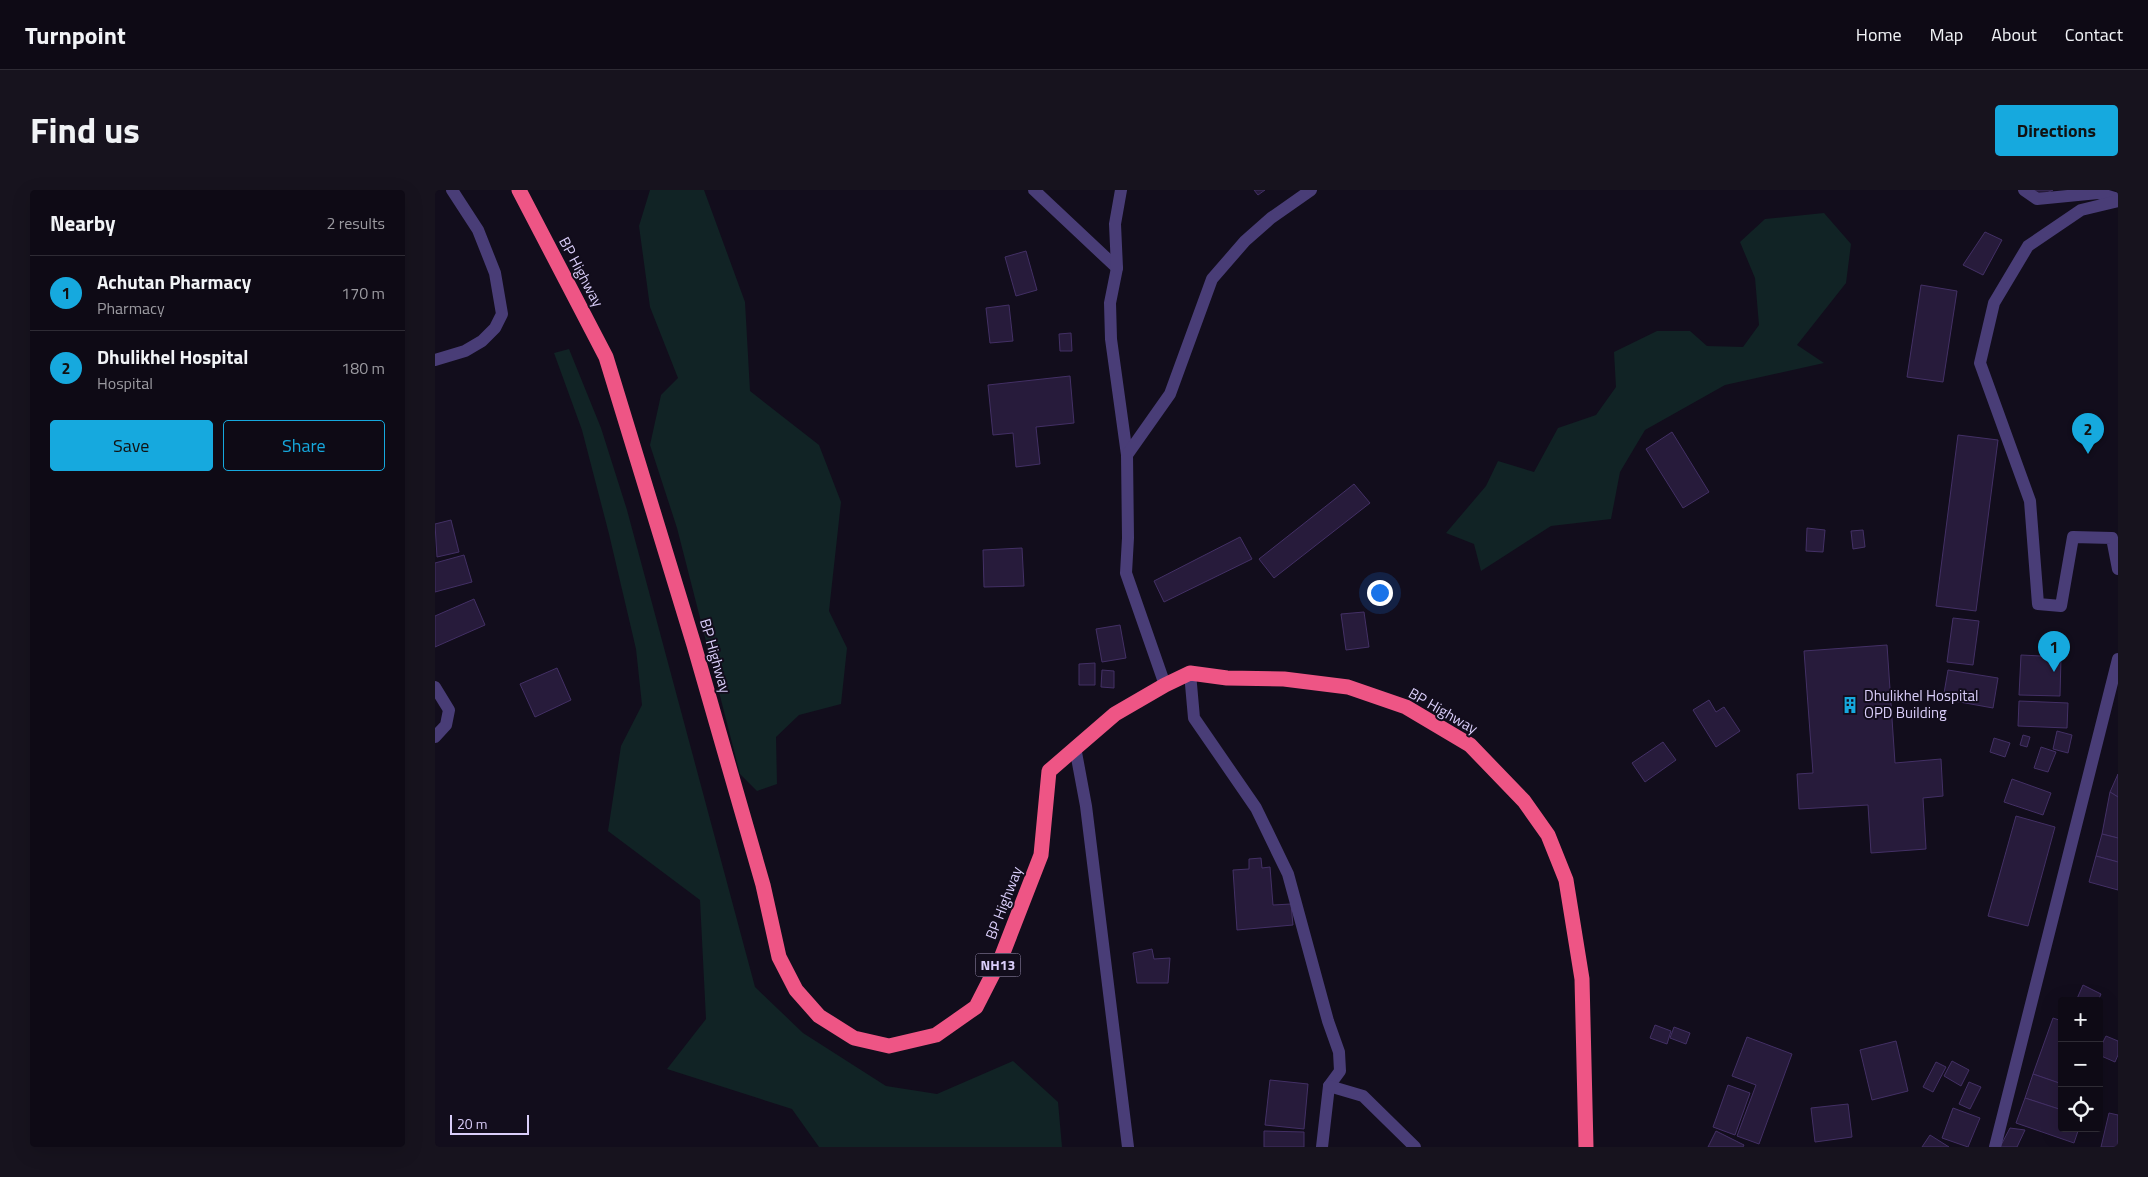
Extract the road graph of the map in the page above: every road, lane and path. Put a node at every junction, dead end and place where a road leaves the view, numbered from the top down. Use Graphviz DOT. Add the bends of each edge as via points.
graph roads {
  1 [pos="452,190"];
  2 [pos="519,190"];
  3 [pos="1034,190"];
  4 [pos="1121,190"];
  5 [pos="1311,190"];
  6 [pos="2024,190"];
  7 [pos="2118,200"];
  8 [pos="1117,268"];
  9 [pos="435,360"];
  10 [pos="1127,455"];
  11 [pos="2118,569"];
  12 [pos="2118,659"];
  13 [pos="1190,673"];
  14 [pos="1165,685"];
  15 [pos="435,687"];
  16 [pos="435,737"];
  17 [pos="1075,747"];
  18 [pos="1329,1086"];
  19 [pos="1128,1147"];
  20 [pos="1322,1147"];
  21 [pos="1415,1147"];
  22 [pos="1586,1147"];
  23 [pos="1995,1147"];
  1 -- 9 [label="street" via="478,230 495,273 502,314 495,328 482,341 465,351"];
  2 -- 17 [label="highway, BP Highway / NH13" via="606,357 694,645 763,885 779,957 796,990 819,1016 854,1038 889,1046 936,1036 976,1007 1001,958 1041,855 1049,771"];
  3 -- 8 [label="street"];
  4 -- 8 [label="street" via="1115,224"];
  5 -- 10 [label="street" via="1245,241 1213,279 1171,394"];
  6 -- 7 [label="street" via="2037,199 2098,193"];
  7 -- 11 [label="street" via="2081,210 2028,246 1994,303 1980,363 2031,501 2038,604 2061,606 2073,537 2112,538"];
  8 -- 10 [label="street" via="1110,303 1111,339"];
  10 -- 14 [label="street" via="1129,538 1126,572"];
  12 -- 23 [label="street"];
  13 -- 14 [label="highway, BP Highway / NH13"];
  13 -- 18 [label="street" via="1194,718 1256,808 1288,874 1339,1052 1340,1071"];
  13 -- 22 [label="highway, BP Highway" via="1348,687 1406,707 1470,745 1524,800 1548,835 1566,880 1574,921 1582,979"];
  14 -- 17 [label="highway, BP Highway / NH13" via="1115,714"];
  15 -- 16 [label="street" via="449,710 445,726"];
  17 -- 19 [label="street" via="1086,806"];
  18 -- 20 [label="street"];
  18 -- 21 [label="street" via="1363,1096"];
}
